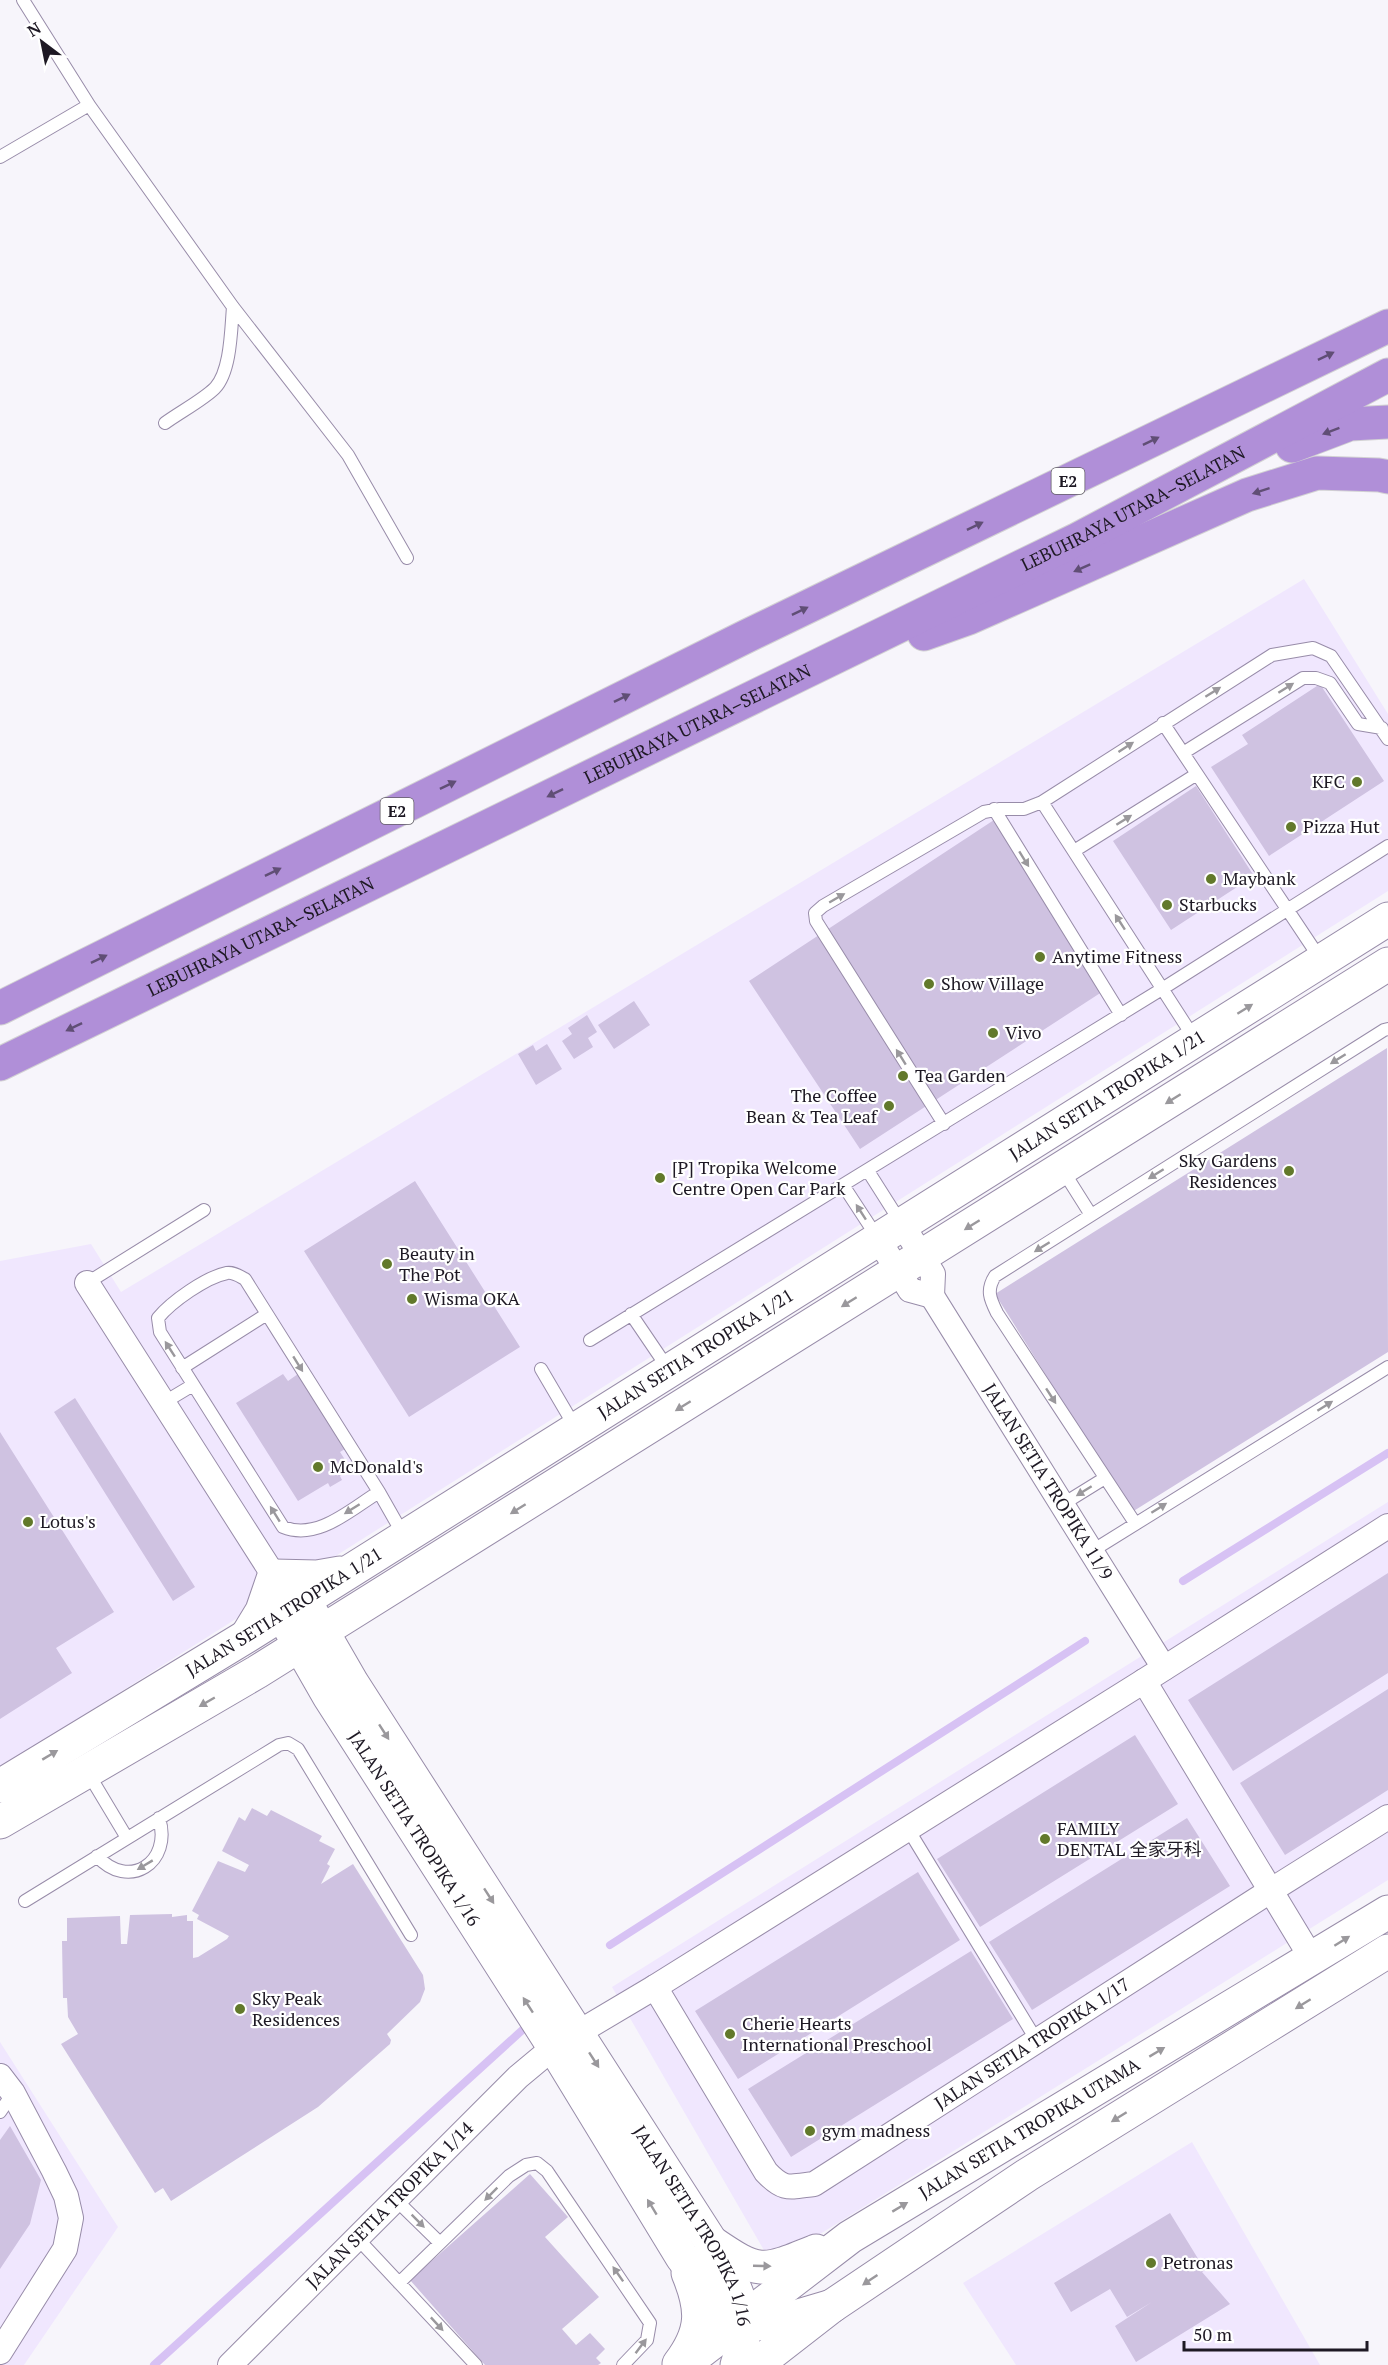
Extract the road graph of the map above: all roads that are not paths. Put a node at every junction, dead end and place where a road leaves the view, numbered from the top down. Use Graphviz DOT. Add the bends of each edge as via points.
graph roads {
  1 [pos="23,0"];
  2 [pos="89,105"];
  3 [pos="0,157"];
  4 [pos="233,307"];
  5 [pos="1388,326"];
  6 [pos="1388,375"];
  7 [pos="1388,422"];
  8 [pos="165,423"];
  9 [pos="1388,477"];
  10 [pos="1078,539"];
  11 [pos="407,558"];
  12 [pos="778,686"];
  13 [pos="1163,723"];
  14 [pos="1385,733"];
  15 [pos="1183,753"];
  16 [pos="1197,774"];
  17 [pos="1042,802"];
  18 [pos="994,809"];
  19 [pos="1388,846"];
  20 [pos="1074,851"];
  21 [pos="1287,910"];
  22 [pos="1388,919"];
  23 [pos="1321,961"];
  24 [pos="1388,964"];
  25 [pos="46,985"];
  26 [pos="1162,989"];
  27 [pos="0,1003"];
  28 [pos="0,1008"];
  29 [pos="1121,1015"];
  30 [pos="1388,1029"];
  31 [pos="1195,1040"];
  32 [pos="0,1064"];
  33 [pos="944,1124"];
  34 [pos="1062,1169"];
  35 [pos="868,1171"];
  36 [pos="843,1185"];
  37 [pos="204,1210"];
  38 [pos="1091,1215"];
  39 [pos="890,1232"];
  40 [pos="910,1263"];
  41 [pos="87,1283"];
  42 [pos="267,1314"];
  43 [pos="631,1314"];
  44 [pos="590,1340"];
  45 [pos="1388,1367"];
  46 [pos="182,1368"];
  47 [pos="541,1369"];
  48 [pos="669,1371"];
  49 [pos="193,1385"];
  50 [pos="163,1403"];
  51 [pos="576,1429"];
  52 [pos="1105,1478"];
  53 [pos="379,1492"];
  54 [pos="1063,1504"];
  55 [pos="1135,1523"];
  56 [pos="1388,1526"];
  57 [pos="405,1537"];
  58 [pos="1092,1551"];
  59 [pos="349,1570"];
  60 [pos="273,1576"];
  61 [pos="373,1600"];
  62 [pos="293,1606"];
  63 [pos="247,1636"];
  64 [pos="311,1639"];
  65 [pos="1164,1668"];
  66 [pos="257,1672"];
  67 [pos="1144,1681"];
  68 [pos="340,1689"];
  69 [pos="87,1772"];
  70 [pos="0,1786"];
  71 [pos="1388,1817"];
  72 [pos="159,1818"];
  73 [pos="0,1822"];
  74 [pos="908,1829"];
  75 [pos="127,1838"];
  76 [pos="97,1856"];
  77 [pos="1269,1891"];
  78 [pos="25,1901"];
  79 [pos="1378,1918"];
  80 [pos="411,1935"];
  81 [pos="1387,1952"];
  82 [pos="1312,1959"];
  83 [pos="655,1987"];
  84 [pos="566,2040"];
  85 [pos="1037,2041"];
  86 [pos="4,2094"];
  87 [pos="396,2200"];
  88 [pos="850,2237"];
  89 [pos="358,2238"];
  90 [pos="711,2242"];
  91 [pos="440,2243"];
  92 [pos="682,2258"];
  93 [pos="399,2283"];
  94 [pos="832,2306"];
  95 [pos="743,2320"];
  96 [pos="0,2352"];
  97 [pos="230,2365"];
  98 [pos="476,2365"];
  99 [pos="623,2365"];
  100 [pos="678,2365"];
  101 [pos="683,2365"];
  102 [pos="737,2365"];
  103 [pos="756,2365"];
  1 -- 2 [label="lane"];
  2 -- 3 [label="lane"];
  2 -- 4 [label="lane"];
  4 -- 8 [label="lane" via="223,374 215,387"];
  4 -- 11 [label="lane" via="348,455"];
  25 -- 5 [label="highway, E2, one-way" via="747,636"];
  6 -- 10 [label="highway, LEBUHRAYA UTARA–SELATAN"];
  7 -- 10 [label="highway, one-way" via="1350,424"];
  9 -- 12 [label="highway, one-way" via="1317,473 1247,495 969,618"];
  10 -- 12 [label="highway, LEBUHRAYA UTARA–SELATAN"];
  12 -- 32 [label="highway, LEBUHRAYA UTARA–SELATAN, one-way"];
  13 -- 14 [label="lane, one-way" via="1272,655 1313,648 1331,656"];
  13 -- 15 [label="lane"];
  17 -- 13 [label="lane, one-way"];
  15 -- 14 [label="lane, one-way" via="1303,678 1330,683 1358,724"];
  15 -- 16 [label="lane"];
  20 -- 16 [label="lane, one-way"];
  16 -- 21 [label="lane"];
  17 -- 18 [label="lane" via="1015,811"];
  17 -- 20 [label="lane"];
  18 -- 29 [label="lane, one-way"];
  33 -- 18 [label="lane, one-way" via="816,921 815,913"];
  19 -- 21 [label="lane"];
  26 -- 20 [label="lane, one-way"];
  21 -- 23 [label="lane"];
  21 -- 26 [label="lane"];
  22 -- 23 [label="street, JALAN SETIA TROPIKA 1/21"];
  31 -- 23 [label="street, JALAN SETIA TROPIKA 1/21, one-way"];
  24 -- 34 [label="street, JALAN SETIA TROPIKA 1/21, one-way"];
  25 -- 27 [label="highway"];
  25 -- 28 [label="highway, E2"];
  26 -- 29 [label="lane"];
  26 -- 31 [label="lane"];
  29 -- 33 [label="lane"];
  30 -- 38 [label="lane, one-way"];
  31 -- 39 [label="street, JALAN SETIA TROPIKA 1/21"];
  33 -- 35 [label="lane"];
  34 -- 38 [label="lane"];
  34 -- 40 [label="street, JALAN SETIA TROPIKA 1/21, one-way"];
  35 -- 36 [label="lane"];
  35 -- 39 [label="lane"];
  39 -- 36 [label="lane, one-way"];
  36 -- 43 [label="lane"];
  37 -- 41 [label="lane"];
  38 -- 52 [label="lane, one-way" via="995,1276 988,1291 997,1313"];
  39 -- 40 [label="street"];
  39 -- 48 [label="street, JALAN SETIA TROPIKA 1/21"];
  40 -- 54 [label="street, JALAN SETIA TROPIKA 11/9" via="933,1274 932,1296"];
  40 -- 61 [label="street, JALAN SETIA TROPIKA 1/21, one-way"];
  41 -- 50 [label="street"];
  42 -- 46 [label="lane"];
  46 -- 42 [label="lane, one-way" via="160,1332 158,1318 214,1277 230,1272 245,1278"];
  42 -- 53 [label="lane, one-way"];
  43 -- 44 [label="lane"];
  43 -- 48 [label="lane"];
  55 -- 45 [label="lane, one-way"];
  46 -- 49 [label="lane"];
  47 -- 51 [label="lane"];
  48 -- 51 [label="street, JALAN SETIA TROPIKA 1/21"];
  49 -- 50 [label="lane"];
  53 -- 49 [label="lane, one-way" via="314,1531 283,1527"];
  50 -- 60 [label="street"];
  51 -- 57 [label="street, JALAN SETIA TROPIKA 1/21"];
  52 -- 54 [label="lane, one-way"];
  52 -- 55 [label="lane"];
  53 -- 57 [label="lane"];
  54 -- 58 [label="street, JALAN SETIA TROPIKA 11/9"];
  55 -- 58 [label="lane"];
  56 -- 65 [label="street, JALAN SETIA TROPIKA 1/14"];
  57 -- 59 [label="street, JALAN SETIA TROPIKA 1/21"];
  58 -- 65 [label="street, JALAN SETIA TROPIKA 11/9"];
  59 -- 60 [label="street" via="318,1578"];
  59 -- 62 [label="street, JALAN SETIA TROPIKA 1/21"];
  60 -- 62 [label="street"];
  60 -- 63 [label="street" via="262,1611"];
  61 -- 64 [label="street, JALAN SETIA TROPIKA 1/21"];
  61 -- 68 [label="street" via="361,1621"];
  62 -- 63 [label="street, JALAN SETIA TROPIKA 1/21"];
  62 -- 64 [label="street, JALAN SETIA TROPIKA 1/16"];
  70 -- 63 [label="street, JALAN SETIA TROPIKA 1/21, one-way"];
  64 -- 66 [label="street, JALAN SETIA TROPIKA 1/21"];
  64 -- 68 [label="street, JALAN SETIA TROPIKA 1/16"];
  65 -- 67 [label="street, JALAN SETIA TROPIKA 1/14"];
  66 -- 68 [label="street" via="302,1675"];
  66 -- 69 [label="street, JALAN SETIA TROPIKA 1/21, one-way"];
  67 -- 74 [label="street, JALAN SETIA TROPIKA 1/14"];
  67 -- 77 [label="street"];
  68 -- 84 [label="street, JALAN SETIA TROPIKA 1/16"];
  69 -- 73 [label="street, JALAN SETIA TROPIKA 1/21"];
  69 -- 75 [label="lane"];
  71 -- 77 [label="street, JALAN SETIA TROPIKA 1/17"];
  72 -- 75 [label="lane"];
  72 -- 76 [label="lane, one-way" via="163,1841 153,1861 143,1868 120,1871"];
  72 -- 80 [label="lane" via="279,1744 288,1743 298,1749"];
  74 -- 83 [label="street, JALAN SETIA TROPIKA 1/14"];
  74 -- 85 [label="lane"];
  75 -- 76 [label="lane"];
  76 -- 78 [label="lane"];
  77 -- 82 [label="street"];
  77 -- 85 [label="street, JALAN SETIA TROPIKA 1/17"];
  79 -- 81 [label="street"];
  82 -- 79 [label="street, JALAN SETIA TROPIKA UTAMA, one-way"];
  81 -- 94 [label="street, JALAN SETIA TROPIKA UTAMA, one-way" via="1027,2175"];
  88 -- 82 [label="street, JALAN SETIA TROPIKA UTAMA, one-way"];
  83 -- 84 [label="street, JALAN SETIA TROPIKA 1/14"];
  83 -- 85 [label="street, JALAN SETIA TROPIKA 1/17" via="765,2172 778,2185 791,2187 814,2184"];
  84 -- 87 [label="street, JALAN SETIA TROPIKA 1/14" via="518,2077"];
  84 -- 90 [label="street, JALAN SETIA TROPIKA 1/16, one-way"];
  92 -- 84 [label="street, JALAN SETIA TROPIKA 1/16, one-way"];
  86 -- 96 [label="street" via="58,2179 71,2218 65,2249"];
  87 -- 89 [label="street, JALAN SETIA TROPIKA 1/14"];
  87 -- 91 [label="lane, one-way"];
  90 -- 88 [label="street, one-way" via="742,2263 762,2268 783,2264"];
  88 -- 95 [label="street, JALAN SETIA TROPIKA UTAMA"];
  89 -- 93 [label="lane"];
  89 -- 97 [label="street, JALAN SETIA TROPIKA 1/14"];
  90 -- 95 [label="street, JALAN SETIA TROPIKA 1/16" via="736,2289"];
  91 -- 93 [label="lane"];
  99 -- 91 [label="lane, one-way" via="647,2340 650,2323 547,2171 537,2163 517,2169"];
  92 -- 95 [label="street, JALAN SETIA TROPIKA 1/16" via="722,2308"];
  92 -- 100 [label="street" via="698,2297 699,2320 694,2341"];
  93 -- 98 [label="lane, one-way"];
  94 -- 95 [label="street" via="768,2325"];
  94 -- 103 [label="street, JALAN SETIA TROPIKA UTAMA"];
  95 -- 101 [label="street, JALAN SETIA TROPIKA UTAMA"];
  95 -- 102 [label="street" via="744,2345"];
}
